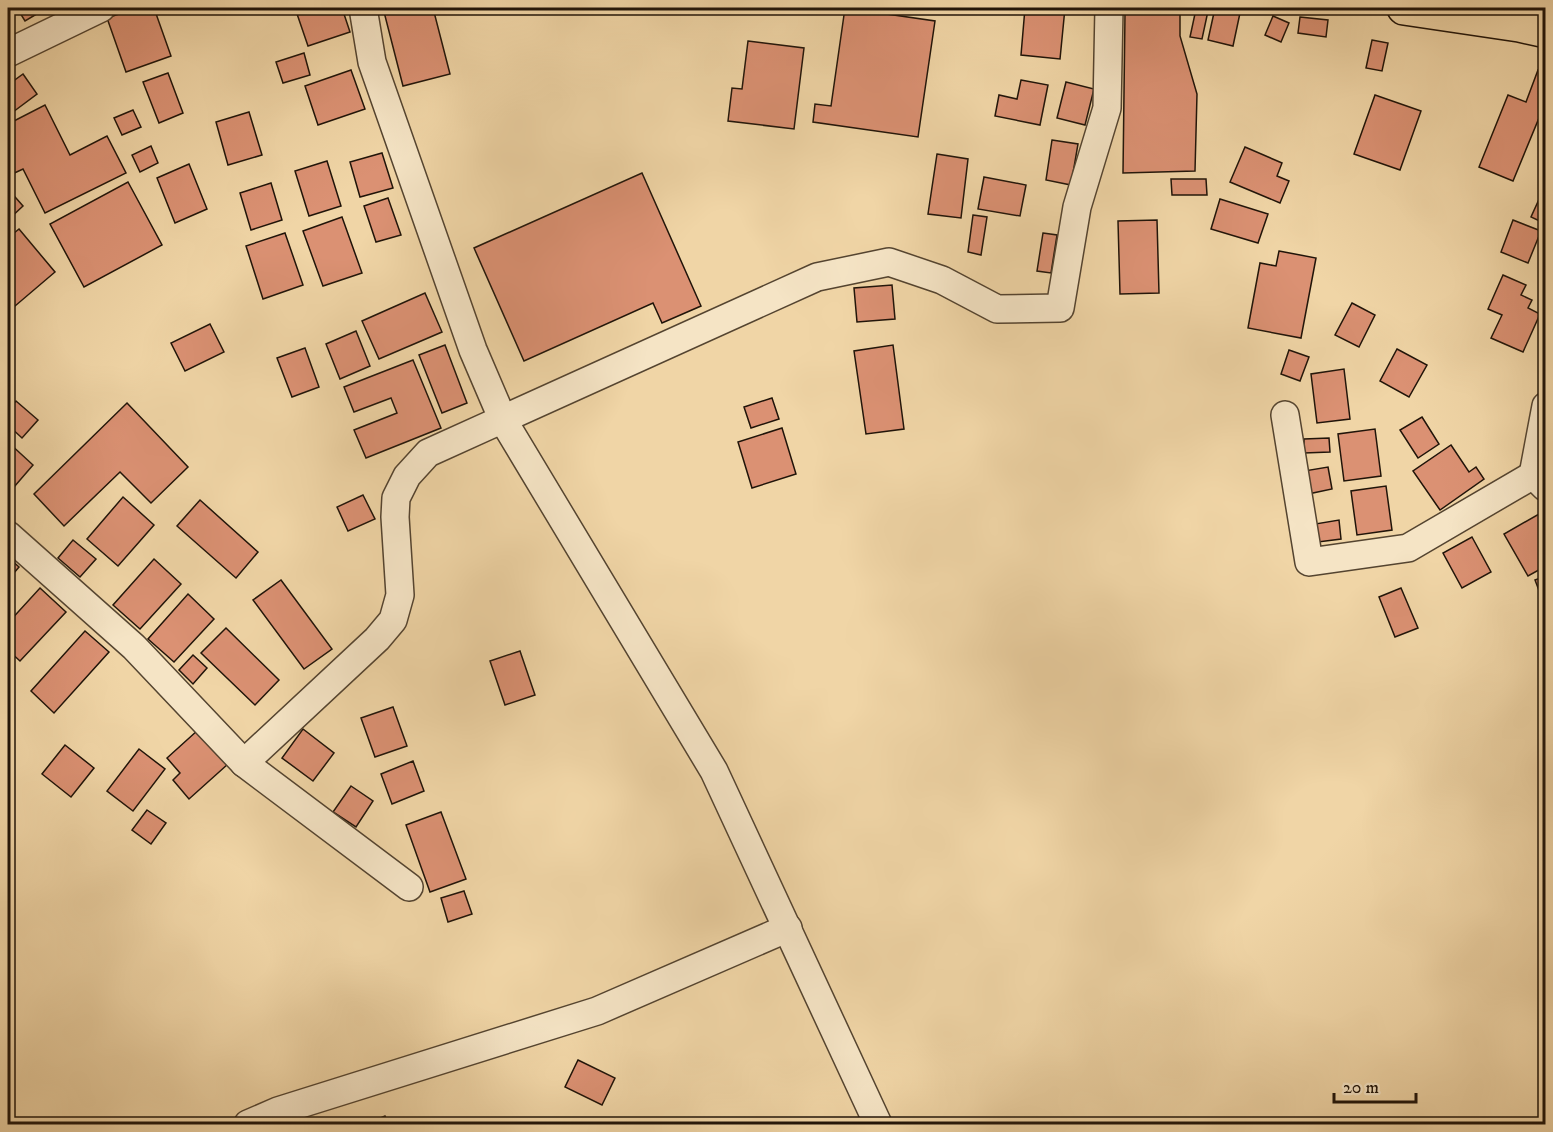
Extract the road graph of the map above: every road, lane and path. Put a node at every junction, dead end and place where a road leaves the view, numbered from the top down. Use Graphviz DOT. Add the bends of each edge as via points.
graph roads {
  1 [pos="101,8"];
  2 [pos="363,8"];
  3 [pos="1109,8"];
  4 [pos="1404,8"];
  5 [pos="1545,31"];
  6 [pos="8,53"];
  7 [pos="1545,406"];
  8 [pos="1285,415"];
  9 [pos="503,420"];
  10 [pos="1539,481"];
  11 [pos="8,535"];
  12 [pos="244,763"];
  13 [pos="409,887"];
  14 [pos="788,928"];
  15 [pos="248,1125"];
  16 [pos="878,1125"];
  1 -- 6 [label="street"];
  2 -- 9 [label="street" via="372,62 473,351"];
  3 -- 9 [label="street" via="1107,108 1077,207 1060,308 997,309 942,280 888,262 817,277"];
  4 -- 5 [label="highway"];
  7 -- 10 [label="street"];
  8 -- 10 [label="street" via="1309,562 1408,548"];
  9 -- 12 [label="street" via="428,453 407,476 396,498 400,595 393,620"];
  9 -- 14 [label="street" via="714,771"];
  11 -- 12 [label="street" via="134,647"];
  12 -- 13 [label="street"];
  14 -- 15 [label="street" via="597,1011 278,1111"];
  14 -- 16 [label="street"];
}
